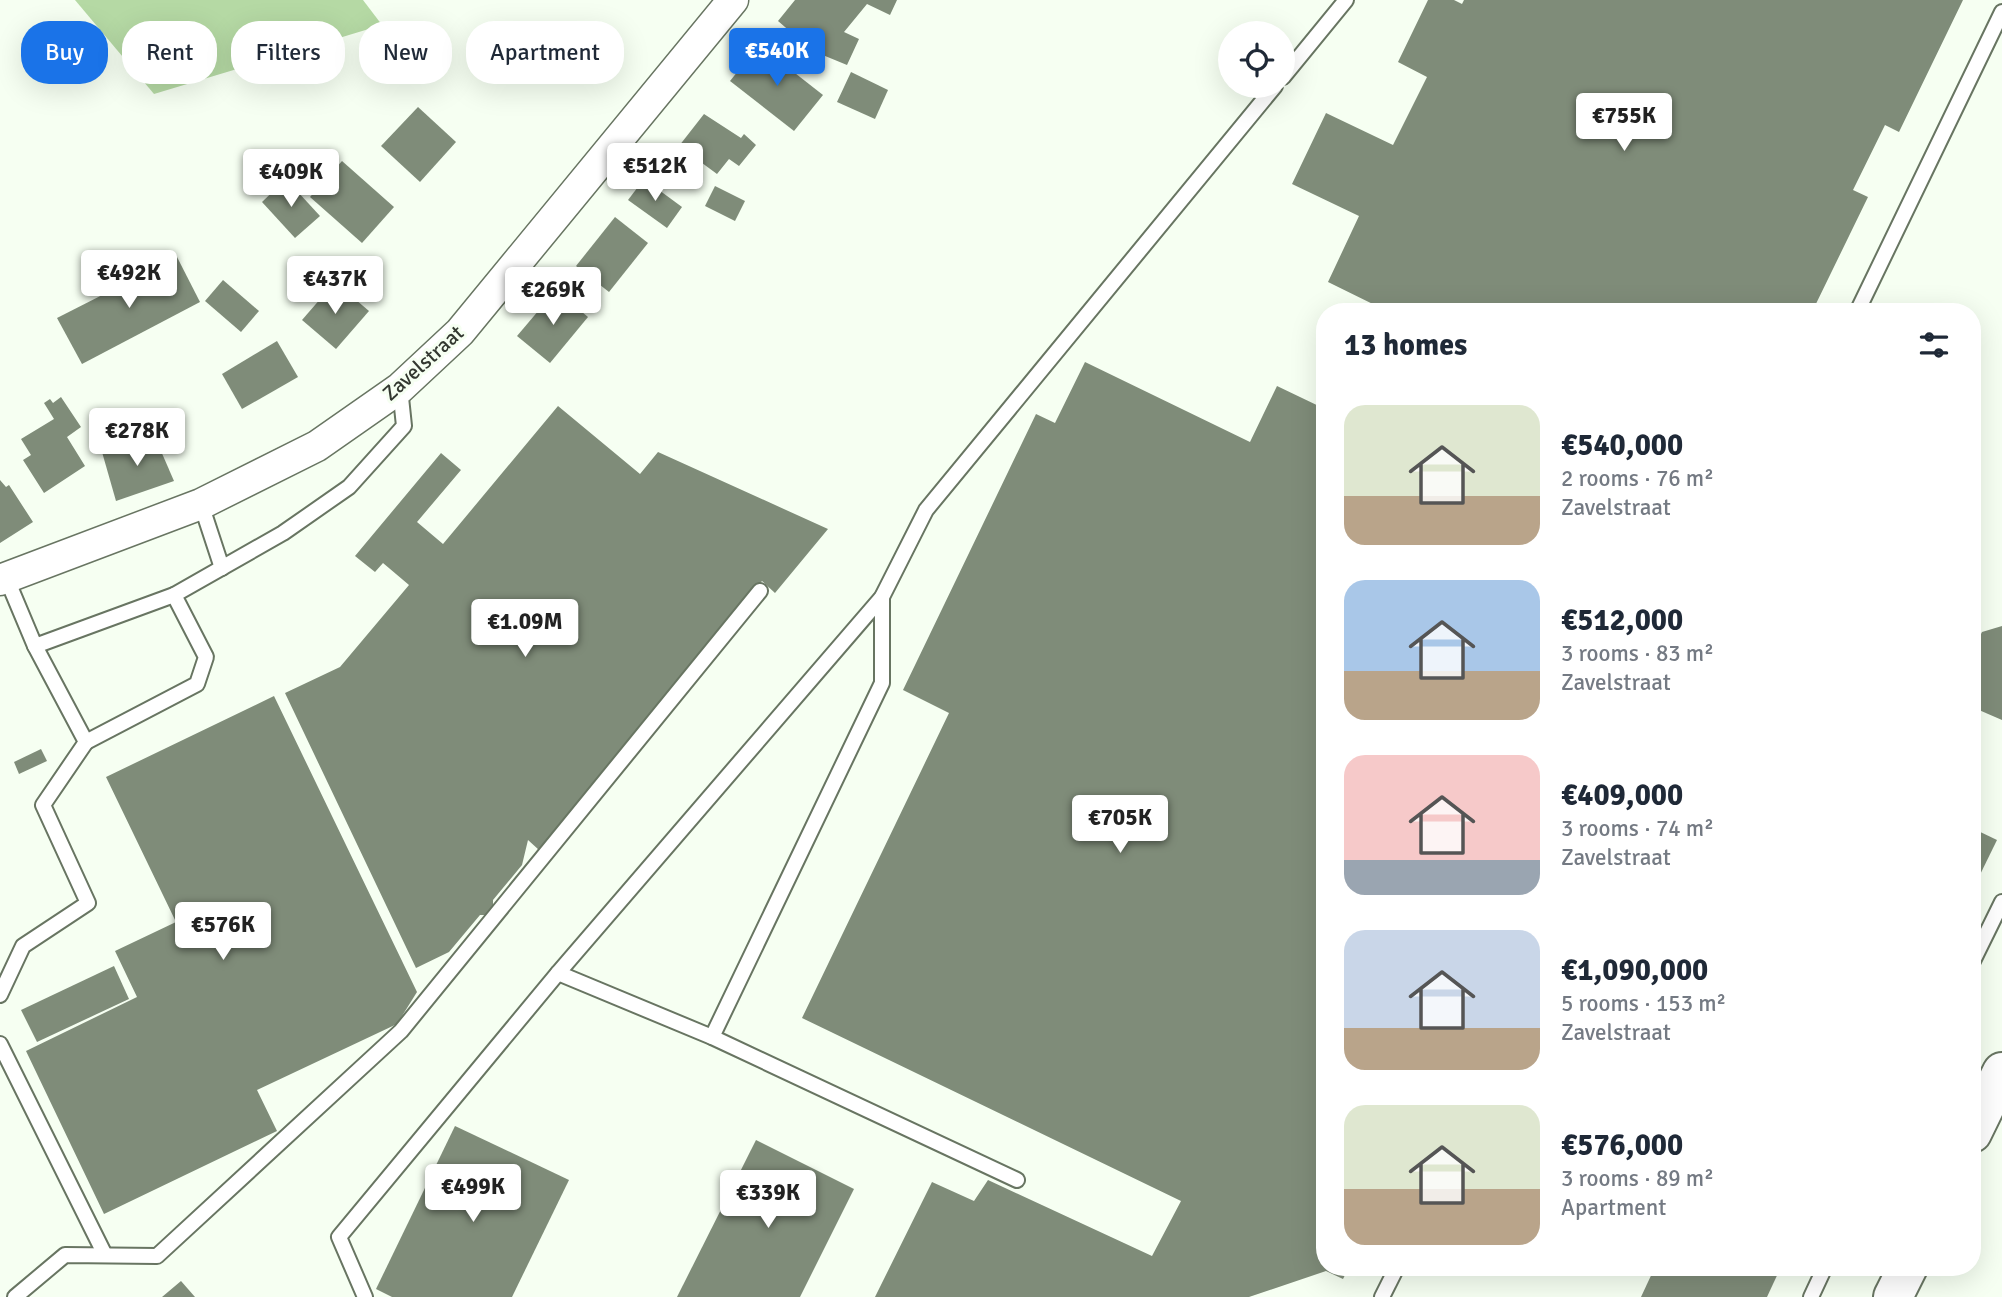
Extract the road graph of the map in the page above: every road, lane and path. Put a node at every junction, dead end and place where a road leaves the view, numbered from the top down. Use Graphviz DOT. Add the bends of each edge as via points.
graph roads {
  1 [pos="733,0"];
  2 [pos="1346,0"];
  3 [pos="2002,12"];
  4 [pos="1295,62"];
  5 [pos="1265,98"];
  6 [pos="1861,303"];
  7 [pos="400,388"];
  8 [pos="201,504"];
  9 [pos="222,568"];
  10 [pos="3,578"];
  11 [pos="760,591"];
  12 [pos="173,594"];
  13 [pos="881,597"];
  14 [pos="35,646"];
  15 [pos="86,742"];
  16 [pos="2002,902"];
  17 [pos="1981,945"];
  18 [pos="558,973"];
  19 [pos="0,995"];
  20 [pos="712,1037"];
  21 [pos="0,1044"];
  22 [pos="2002,1072"];
  23 [pos="1981,1115"];
  24 [pos="1017,1180"];
  25 [pos="105,1255"];
  26 [pos="1392,1276"];
  27 [pos="1821,1276"];
  28 [pos="1904,1276"];
  29 [pos="15,1297"];
  30 [pos="365,1297"];
  31 [pos="1382,1297"];
  32 [pos="1811,1297"];
  33 [pos="1893,1297"];
  1 -- 7 [label="street, Zavelstraat" via="460,332"];
  2 -- 4 [label="lane"];
  3 -- 6 [label="lane"];
  5 -- 13 [label="lane" via="926,510"];
  7 -- 8 [label="street, Zavelstraat" via="317,446"];
  7 -- 9 [label="lane" via="404,426 349,487"];
  8 -- 9 [label="lane"];
  8 -- 10 [label="street, Zavelstraat"];
  9 -- 12 [label="lane"];
  10 -- 14 [label="lane"];
  11 -- 25 [label="lane" via="401,1031 157,1256"];
  12 -- 14 [label="lane"];
  12 -- 15 [label="lane" via="206,657 197,684"];
  13 -- 18 [label="lane"];
  13 -- 20 [label="lane" via="882,683"];
  14 -- 15 [label="lane"];
  15 -- 19 [label="lane" via="43,805 88,903 23,946"];
  16 -- 17 [label="lane"];
  18 -- 20 [label="lane"];
  18 -- 30 [label="lane" via="339,1237"];
  20 -- 24 [label="lane"];
  21 -- 25 [label="lane"];
  22 -- 23 [label="main road"];
  25 -- 29 [label="lane" via="65,1255"];
  26 -- 31 [label="lane"];
  27 -- 32 [label="lane"];
  28 -- 33 [label="main road"];
}
